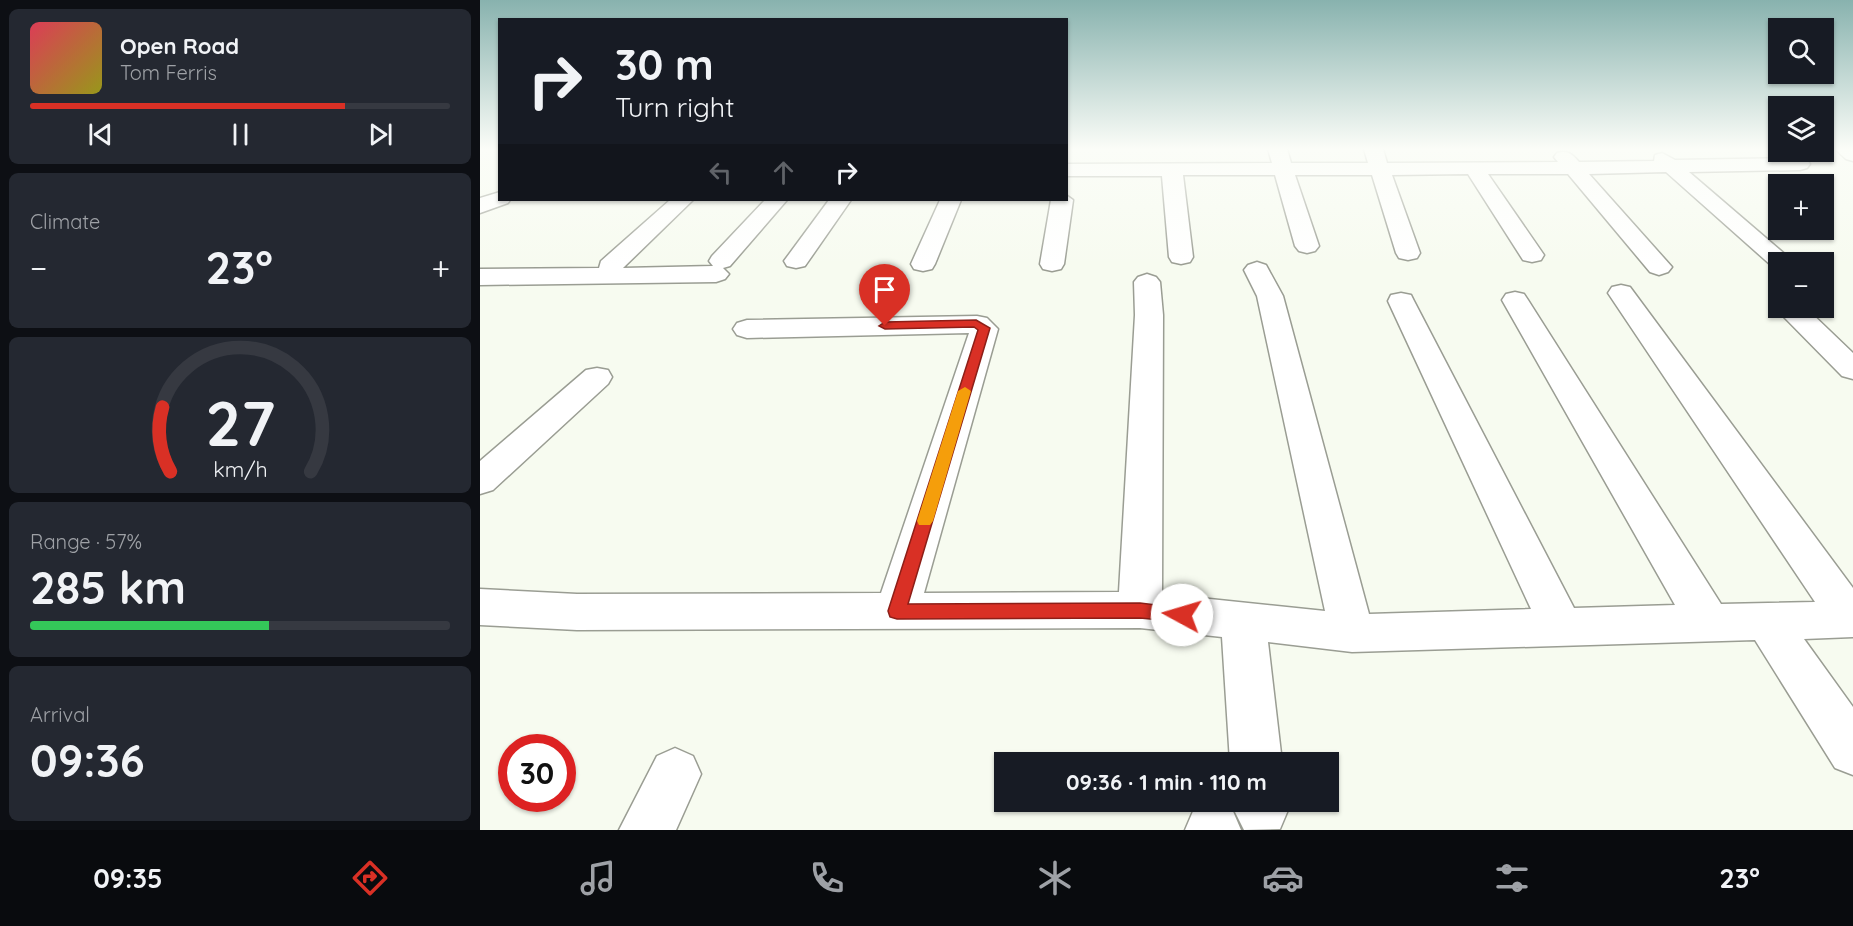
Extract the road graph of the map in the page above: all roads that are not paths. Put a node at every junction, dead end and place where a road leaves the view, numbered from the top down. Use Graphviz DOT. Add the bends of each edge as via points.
graph roads {
  1 [pos="1179,188"];
  2 [pos="1288,188"];
  3 [pos="1386,188"];
  4 [pos="1490,188"];
  5 [pos="1591,188"];
  6 [pos="1695,188"];
  7 [pos="498,199"];
  8 [pos="681,201"];
  9 [pos="775,201"];
  10 [pos="839,201"];
  11 [pos="950,201"];
  12 [pos="1062,201"];
  13 [pos="480,206"];
  14 [pos="1307,246"];
  15 [pos="1770,252"];
  16 [pos="1408,253"];
  17 [pos="1532,255"];
  18 [pos="1181,257"];
  19 [pos="796,261"];
  20 [pos="923,264"];
  21 [pos="1052,264"];
  22 [pos="610,266"];
  23 [pos="1659,267"];
  24 [pos="1257,270"];
  25 [pos="480,277"];
  26 [pos="1147,282"];
  27 [pos="1621,293"];
  28 [pos="1515,300"];
  29 [pos="1401,301"];
  30 [pos="1801,318"];
  31 [pos="747,329"];
  32 [pos="1853,370"];
  33 [pos="597,377"];
  34 [pos="480,481"];
  35 [pos="480,607"];
  36 [pos="1140,610"];
  37 [pos="897,611"];
  38 [pos="1852,619"];
  39 [pos="1243,621"];
  40 [pos="1708,621"];
  41 [pos="1768,623"];
  42 [pos="1562,628"];
  43 [pos="1352,633"];
  44 [pos="1853,750"];
  45 [pos="1242,752"];
  46 [pos="675,774"];
  47 [pos="647,830"];
  1 -- 18 [label="street"];
  2 -- 14 [label="street"];
  3 -- 16 [label="street"];
  4 -- 17 [label="street"];
  5 -- 23 [label="street"];
  6 -- 15 [label="street"];
  7 -- 13 [label="street"];
  8 -- 22 [label="street"];
  9 -- 25 [label="street" via="718,268"];
  10 -- 19 [label="street"];
  11 -- 20 [label="street"];
  12 -- 21 [label="street"];
  24 -- 43 [label="street" via="1270,296"];
  26 -- 36 [label="street"];
  27 -- 38 [label="street"];
  28 -- 40 [label="street"];
  29 -- 42 [label="street"];
  30 -- 32 [label="street"];
  31 -- 37 [label="street" via="976,324 984,328"];
  33 -- 34 [label="street"];
  35 -- 37 [label="street" via="577,612"];
  36 -- 37 [label="street"];
  36 -- 39 [label="street"];
  38 -- 41 [label="street"];
  39 -- 43 [label="street"];
  39 -- 45 [label="street"];
  40 -- 41 [label="street"];
  40 -- 42 [label="street"];
  41 -- 44 [label="street"];
  42 -- 43 [label="street"];
  46 -- 47 [label="street"];
}
